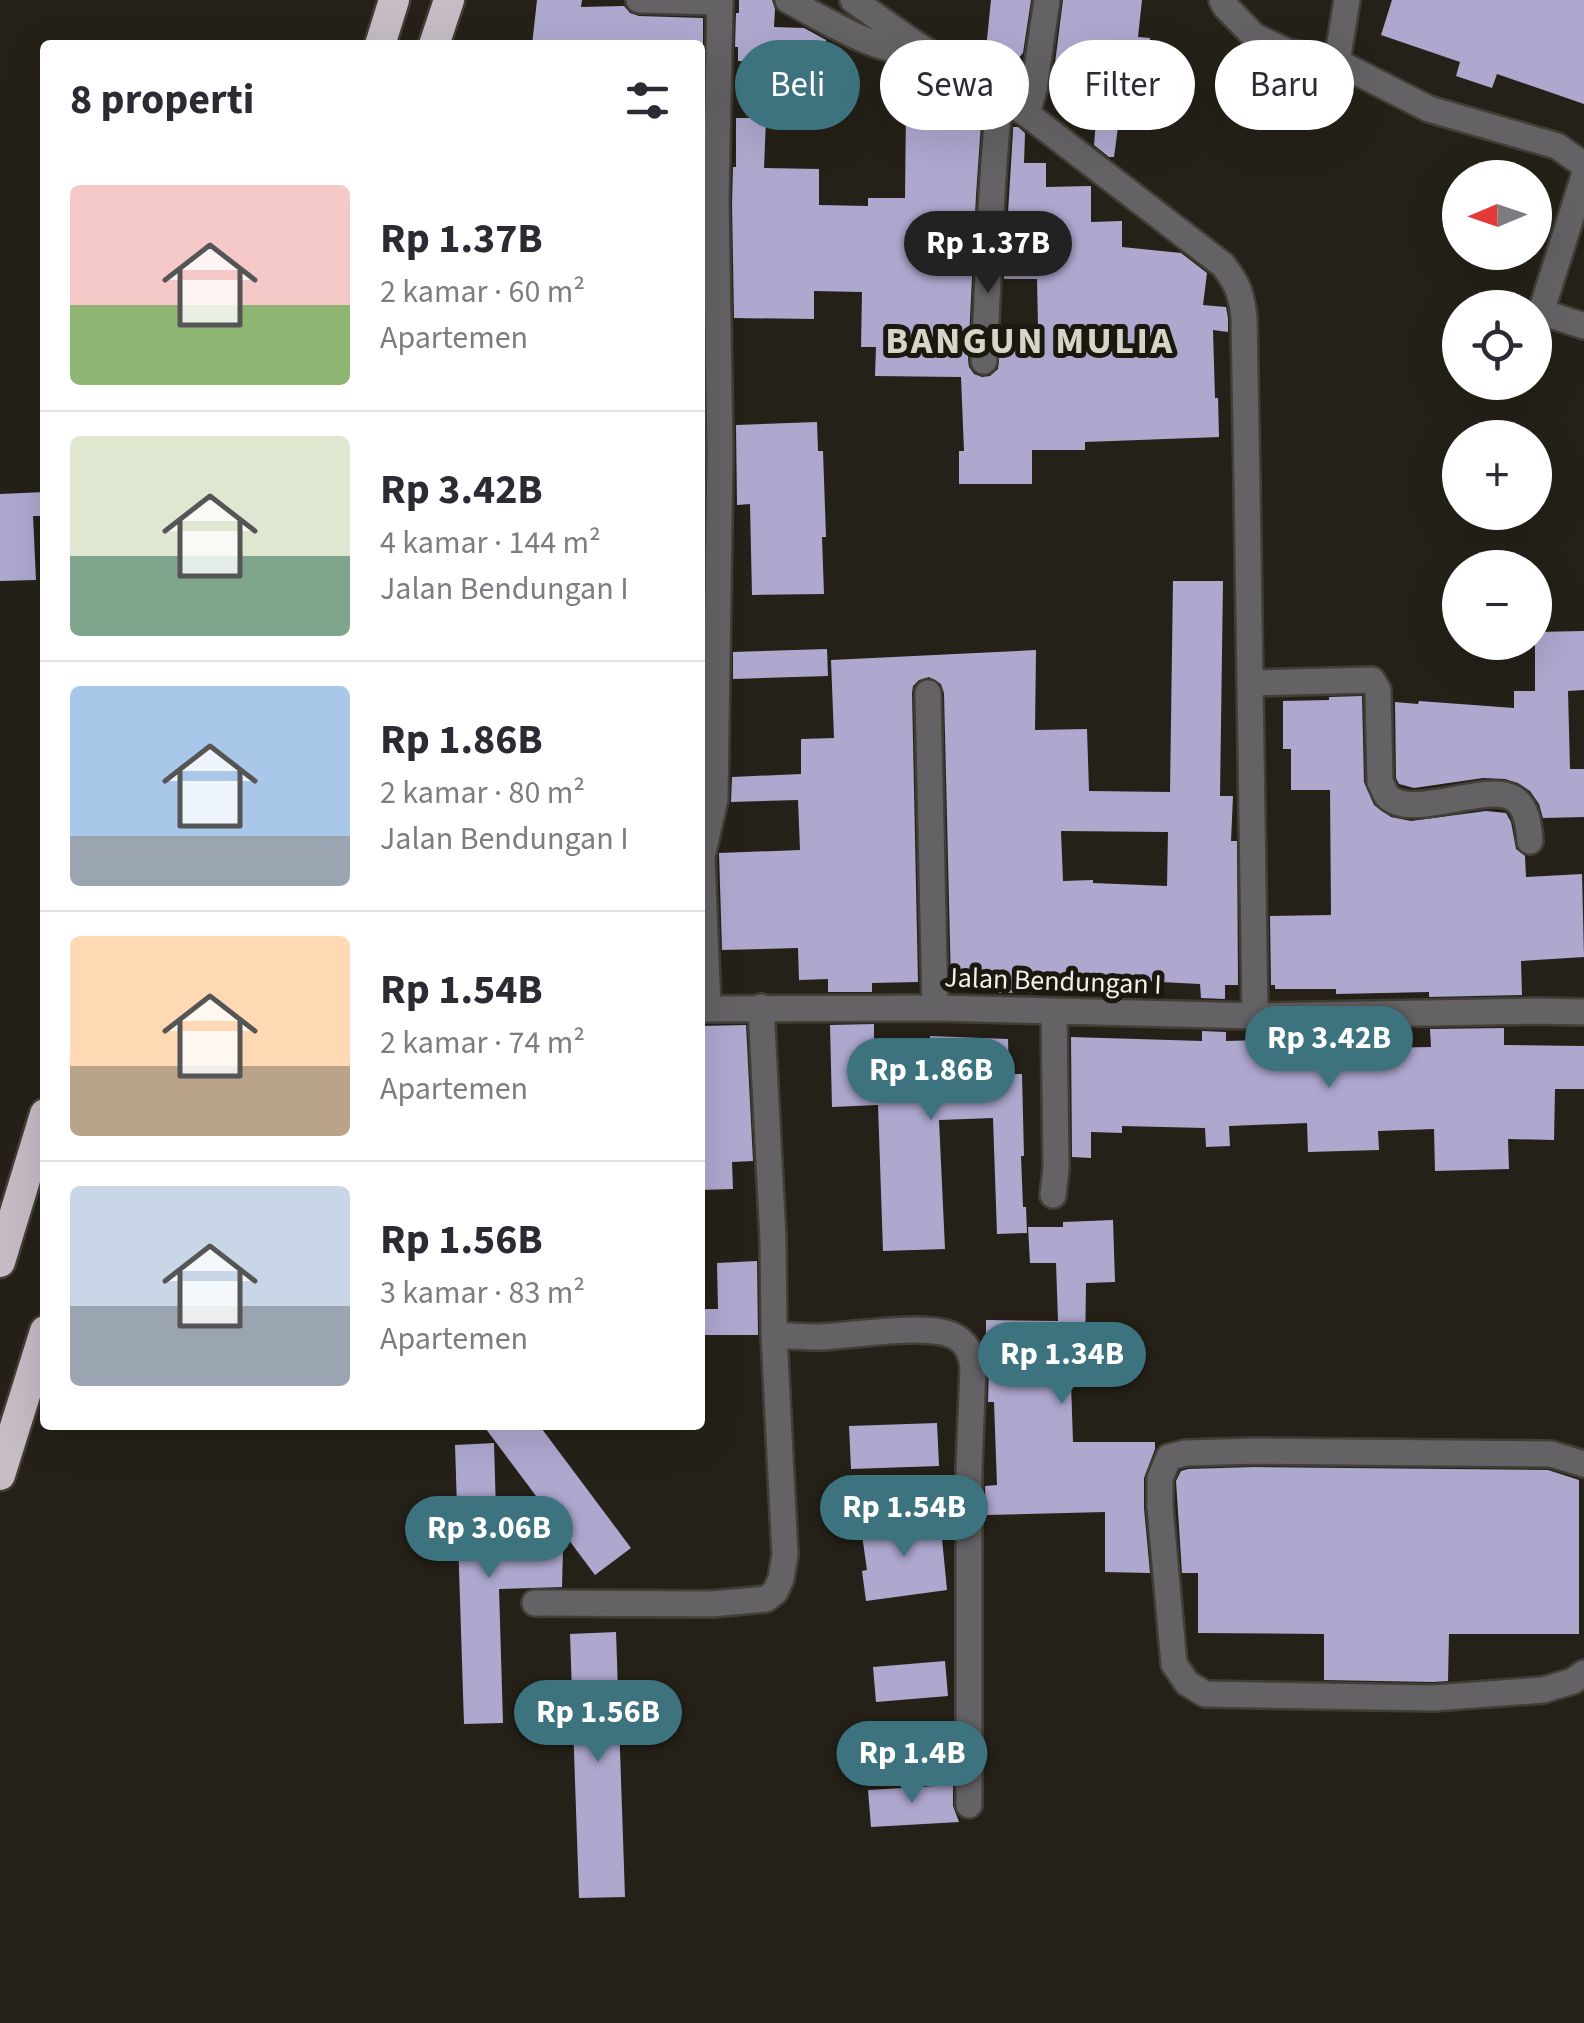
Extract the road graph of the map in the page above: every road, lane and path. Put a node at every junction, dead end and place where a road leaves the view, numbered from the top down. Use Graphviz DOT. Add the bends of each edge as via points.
graph roads {
  1 [pos="394,0"];
  2 [pos="448,0"];
  3 [pos="639,0"];
  4 [pos="788,0"];
  5 [pos="852,0"];
  6 [pos="1047,0"];
  7 [pos="1222,0"];
  8 [pos="1347,0"];
  9 [pos="720,1"];
  10 [pos="382,40"];
  11 [pos="436,40"];
  12 [pos="910,40"];
  13 [pos="1262,40"];
  14 [pos="1341,40"];
  15 [pos="880,45"];
  16 [pos="1354,71"];
  17 [pos="1029,110"];
  18 [pos="1029,115"];
  19 [pos="996,130"];
  20 [pos="1584,143"];
  21 [pos="1557,146"];
  22 [pos="1584,165"];
  23 [pos="1584,176"];
  24 [pos="708,199"];
  25 [pos="1575,237"];
  26 [pos="1584,326"];
  27 [pos="984,361"];
  28 [pos="1250,682"];
  29 [pos="928,693"];
  30 [pos="1530,841"];
  31 [pos="705,844"];
  32 [pos="761,1007"];
  33 [pos="934,1008"];
  34 [pos="705,1009"];
  35 [pos="1054,1012"];
  36 [pos="1584,1012"];
  37 [pos="1255,1016"];
  38 [pos="40,1130"];
  39 [pos="1053,1195"];
  40 [pos="0,1262"];
  41 [pos="774,1335"];
  42 [pos="40,1348"];
  43 [pos="1584,1464"];
  44 [pos="0,1475"];
  45 [pos="535,1603"];
  46 [pos="1584,1672"];
  47 [pos="970,1805"];
  1 -- 10 [label="highway"];
  2 -- 11 [label="highway"];
  3 -- 9 [label="street"];
  4 -- 15 [label="street"];
  5 -- 12 [label="street"];
  6 -- 17 [label="street"];
  7 -- 13 [label="street"];
  8 -- 14 [label="street"];
  9 -- 24 [label="street"];
  16 -- 21 [label="street" via="1429,109"];
  18 -- 28 [label="street" via="1222,264 1241,292"];
  19 -- 27 [label="street"];
  20 -- 21 [label="street"];
  21 -- 22 [label="street"];
  23 -- 25 [label="street"];
  24 -- 31 [label="street" via="720,454 715,799"];
  25 -- 26 [label="street" via="1541,312"];
  28 -- 30 [label="street" via="1372,680 1386,794 1402,804 1511,797 1528,819"];
  28 -- 37 [label="street"];
  29 -- 33 [label="street"];
  32 -- 33 [label="street, Jalan Bendungan I"];
  32 -- 34 [label="street, Jalan Bendungan I"];
  32 -- 41 [label="street"];
  33 -- 35 [label="street, Jalan Bendungan I"];
  35 -- 37 [label="street, Jalan Bendungan I"];
  35 -- 39 [label="street"];
  36 -- 37 [label="street, Jalan Bendungan I"];
  38 -- 40 [label="highway"];
  41 -- 45 [label="street" via="785,1555 775,1592 766,1599 712,1604"];
  41 -- 47 [label="street" via="923,1330 948,1333 971,1351"];
  42 -- 44 [label="highway"];
  43 -- 46 [label="street" via="1551,1454 1186,1453 1169,1458 1160,1478 1160,1508 1174,1664 1205,1694 1433,1698 1544,1690"];
}
